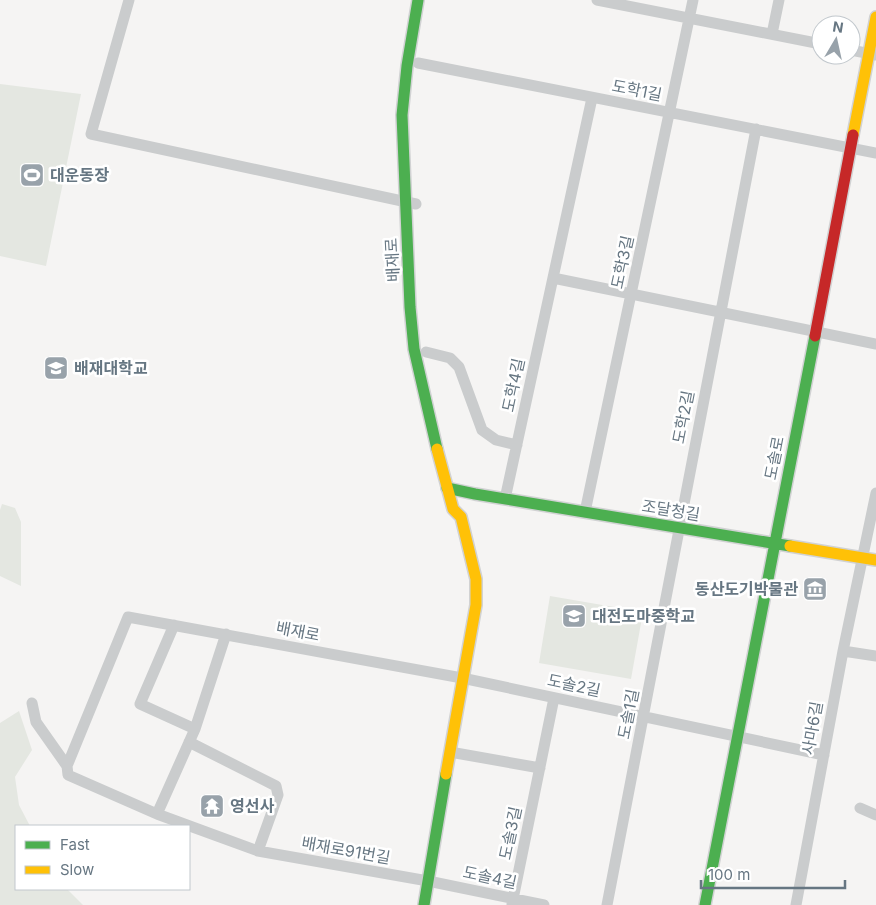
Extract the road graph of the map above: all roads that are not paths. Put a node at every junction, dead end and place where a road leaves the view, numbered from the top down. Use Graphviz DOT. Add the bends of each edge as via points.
graph roads {
  1 [pos="129,0"];
  2 [pos="418,0"];
  3 [pos="429,0"];
  4 [pos="597,0"];
  5 [pos="693,0"];
  6 [pos="780,0"];
  7 [pos="615,2"];
  8 [pos="876,17"];
  9 [pos="690,18"];
  10 [pos="772,34"];
  11 [pos="811,42"];
  12 [pos="872,54"];
  13 [pos="418,63"];
  14 [pos="592,98"];
  15 [pos="670,113"];
  16 [pos="407,115"];
  17 [pos="756,129"];
  18 [pos="851,148"];
  19 [pos="876,152"];
  20 [pos="410,203"];
  21 [pos="420,268"];
  22 [pos="553,278"];
  23 [pos="631,294"];
  24 [pos="719,312"];
  25 [pos="815,332"];
  26 [pos="876,344"];
  27 [pos="517,446"];
  28 [pos="447,488"];
  29 [pos="460,491"];
  30 [pos="876,493"];
  31 [pos="506,499"];
  32 [pos="585,512"];
  33 [pos="461,517"];
  34 [pos="679,528"];
  35 [pos="774,544"];
  36 [pos="862,558"];
  37 [pos="876,560"];
  38 [pos="174,625"];
  39 [pos="226,634"];
  40 [pos="843,650"];
  41 [pos="876,656"];
  42 [pos="462,678"];
  43 [pos="554,698"];
  44 [pos="32,703"];
  45 [pos="644,717"];
  46 [pos="195,729"];
  47 [pos="737,737"];
  48 [pos="189,742"];
  49 [pos="450,752"];
  50 [pos="824,755"];
  51 [pos="67,766"];
  52 [pos="540,768"];
  53 [pos="860,808"];
  54 [pos="156,814"];
  55 [pos="876,815"];
  56 [pos="186,825"];
  57 [pos="190,826"];
  58 [pos="258,851"];
  59 [pos="428,880"];
  60 [pos="513,902"];
  61 [pos="424,905"];
  62 [pos="544,905"];
  63 [pos="607,905"];
  64 [pos="705,905"];
  65 [pos="796,905"];
  1 -- 20 [label="street" via="91,134"];
  2 -- 16 [label="street, 배재로" via="407,66"];
  3 -- 13 [label="street, 배재로"];
  4 -- 7 [label="street"];
  5 -- 9 [label="street, 도학3길"];
  6 -- 10 [label="street"];
  7 -- 9 [label="street"];
  8 -- 12 [label="street, 도솔로"];
  9 -- 10 [label="street"];
  9 -- 15 [label="street, 도학3길"];
  10 -- 11 [label="street"];
  12 -- 18 [label="street, 도솔로"];
  13 -- 14 [label="street, 도학1길"];
  13 -- 16 [label="street, 배재로"];
  14 -- 15 [label="street, 도학1길"];
  14 -- 22 [label="street, 도학4길"];
  15 -- 17 [label="street, 도학1길"];
  15 -- 23 [label="street, 도학3길"];
  16 -- 20 [label="street, 배재로"];
  17 -- 18 [label="street, 도학1길"];
  17 -- 24 [label="street, 도학2길"];
  18 -- 19 [label="street, 도학1길"];
  18 -- 25 [label="street, 도솔로"];
  20 -- 21 [label="street, 배재로"];
  20 -- 28 [label="street, 배재로" via="416,306 414,349"];
  22 -- 23 [label="street"];
  22 -- 27 [label="street, 도학4길"];
  23 -- 24 [label="street"];
  23 -- 32 [label="street, 도학3길"];
  24 -- 25 [label="street"];
  24 -- 34 [label="street, 도학2길"];
  25 -- 26 [label="street"];
  25 -- 35 [label="street, 도솔로"];
  27 -- 29 [label="street, 배재로" via="496,440 482,430 459,367 450,358 426,348 434,398"];
  27 -- 31 [label="street, 도학4길"];
  28 -- 29 [label="street, 조달청길"];
  28 -- 33 [label="street, 배재로" via="454,509"];
  29 -- 31 [label="street, 조달청길"];
  29 -- 33 [label="street, 배재로" via="465,506"];
  30 -- 36 [label="street, 사마6길"];
  31 -- 32 [label="street, 조달청길"];
  32 -- 34 [label="street, 조달청길"];
  33 -- 42 [label="street, 배재로" via="476,579 476,606"];
  34 -- 35 [label="street, 조달청길"];
  34 -- 45 [label="street, 도솔1길"];
  35 -- 36 [label="street, 조달청길"];
  35 -- 47 [label="street, 도솔로"];
  36 -- 37 [label="street, 조달청길"];
  36 -- 40 [label="street, 사마6길"];
  38 -- 39 [label="street, 배재로"];
  38 -- 46 [label="street" via="140,704"];
  38 -- 51 [label="street, 배재로" via="128,617"];
  39 -- 42 [label="street, 배재로"];
  39 -- 46 [label="street"];
  40 -- 41 [label="street"];
  40 -- 50 [label="street, 사마6길"];
  42 -- 43 [label="street, 도솔2길"];
  42 -- 49 [label="street, 배재로"];
  43 -- 45 [label="street, 도솔2길"];
  43 -- 52 [label="street, 도솔3길"];
  44 -- 51 [label="street, 배재로91번길" via="36,722"];
  45 -- 47 [label="street, 도솔2길"];
  45 -- 63 [label="street, 도솔1길"];
  46 -- 48 [label="street"];
  47 -- 50 [label="street, 도솔2길"];
  47 -- 64 [label="street, 도솔로"];
  48 -- 54 [label="street"];
  48 -- 58 [label="street" via="276,786 278,795"];
  49 -- 52 [label="street"];
  49 -- 59 [label="street, 배재로"];
  50 -- 65 [label="street, 사마6길"];
  51 -- 54 [label="street, 배재로91번길" via="68,775"];
  52 -- 60 [label="street, 도솔3길"];
  53 -- 55 [label="street"];
  54 -- 56 [label="street, 배재로91번길"];
  57 -- 58 [label="street, 배재로91번길"];
  58 -- 59 [label="street, 배재로91번길"];
  59 -- 60 [label="street, 도솔4길"];
  59 -- 61 [label="street, 배재로"];
  60 -- 62 [label="street, 도솔4길"];
}
